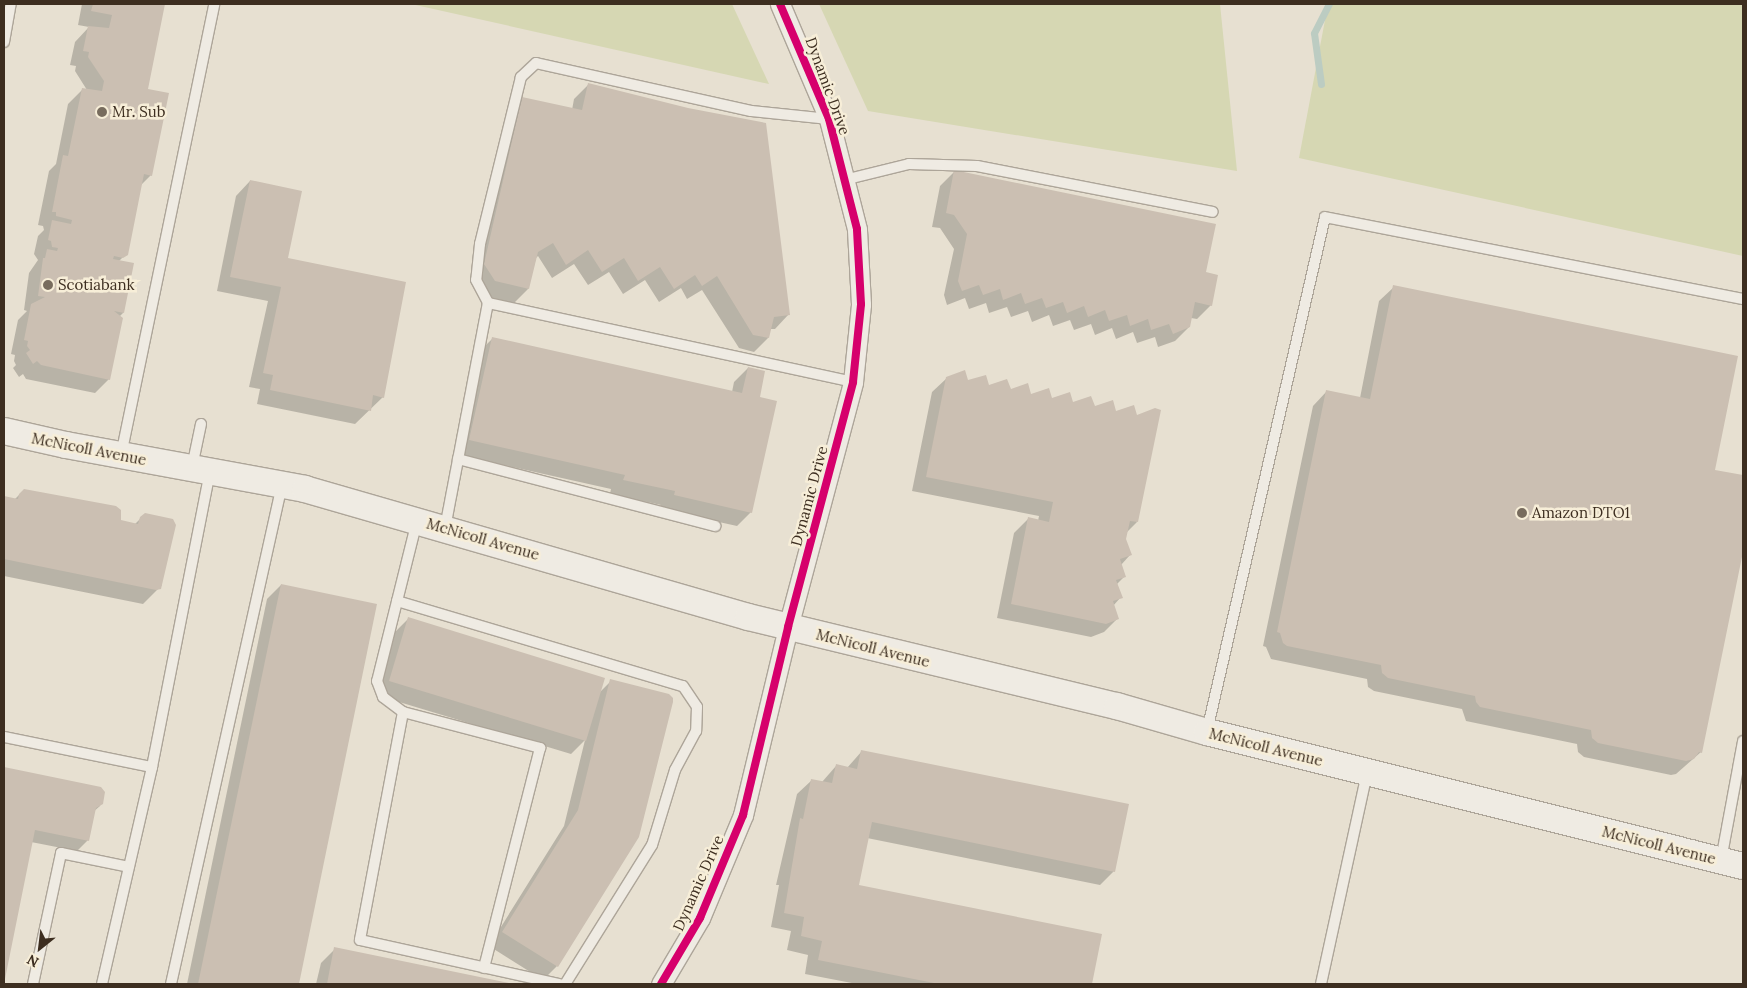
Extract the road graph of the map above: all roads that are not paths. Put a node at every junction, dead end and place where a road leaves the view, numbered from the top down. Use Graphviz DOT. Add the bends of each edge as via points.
graph roads {
  1 [pos="11,4"];
  2 [pos="214,4"];
  3 [pos="780,4"];
  4 [pos="4,42"];
  5 [pos="829,119"];
  6 [pos="844,180"];
  7 [pos="1213,212"];
  8 [pos="1743,299"];
  9 [pos="488,303"];
  10 [pos="853,382"];
  11 [pos="201,424"];
  12 [pos="4,431"];
  13 [pos="121,455"];
  14 [pos="458,459"];
  15 [pos="201,470"];
  16 [pos="282,484"];
  17 [pos="417,520"];
  18 [pos="715,526"];
  19 [pos="445,528"];
  20 [pos="397,601"];
  21 [pos="788,627"];
  22 [pos="403,712"];
  23 [pos="1207,732"];
  24 [pos="4,737"];
  25 [pos="1743,742"];
  26 [pos="152,767"];
  27 [pos="1367,772"];
  28 [pos="1732,863"];
  29 [pos="129,867"];
  30 [pos="484,968"];
  31 [pos="33,984"];
  32 [pos="102,984"];
  33 [pos="171,984"];
  34 [pos="559,984"];
  35 [pos="565,984"];
  36 [pos="661,984"];
  37 [pos="1322,984"];
  1 -- 4 [label="lane"];
  2 -- 13 [label="lane"];
  3 -- 5 [label="street, Dynamic Drive"];
  5 -- 6 [label="street, Dynamic Drive"];
  5 -- 9 [label="lane" via="751,111 536,63 520,77 480,244 476,280"];
  6 -- 7 [label="lane" via="909,164 977,166"];
  6 -- 10 [label="street, Dynamic Drive" via="856,230 861,304"];
  8 -- 23 [label="lane" via="1325,217"];
  9 -- 10 [label="lane"];
  9 -- 14 [label="lane"];
  10 -- 21 [label="street, Dynamic Drive"];
  11 -- 15 [label="lane"];
  12 -- 13 [label="main road, McNicoll Avenue"];
  13 -- 15 [label="main road, McNicoll Avenue"];
  14 -- 18 [label="lane"];
  14 -- 19 [label="lane"];
  15 -- 16 [label="main road, McNicoll Avenue"];
  15 -- 26 [label="lane"];
  16 -- 17 [label="main road, McNicoll Avenue"];
  16 -- 33 [label="lane"];
  17 -- 19 [label="main road, McNicoll Avenue"];
  17 -- 20 [label="lane"];
  19 -- 21 [label="main road, McNicoll Avenue"];
  20 -- 22 [label="lane" via="377,681 383,697"];
  20 -- 35 [label="lane" via="683,686 697,707 696,731 675,770 652,845"];
  21 -- 23 [label="main road, McNicoll Avenue" via="1117,706"];
  21 -- 36 [label="street, Dynamic Drive" via="743,815 700,918"];
  22 -- 30 [label="lane" via="360,940"];
  22 -- 30 [label="lane" via="540,748"];
  23 -- 27 [label="main road, McNicoll Avenue"];
  24 -- 26 [label="lane"];
  25 -- 28 [label="lane"];
  26 -- 29 [label="lane"];
  27 -- 28 [label="main road, McNicoll Avenue"];
  27 -- 37 [label="lane"];
  29 -- 31 [label="lane" via="61,853"];
  29 -- 32 [label="lane"];
  30 -- 34 [label="lane"];
}
